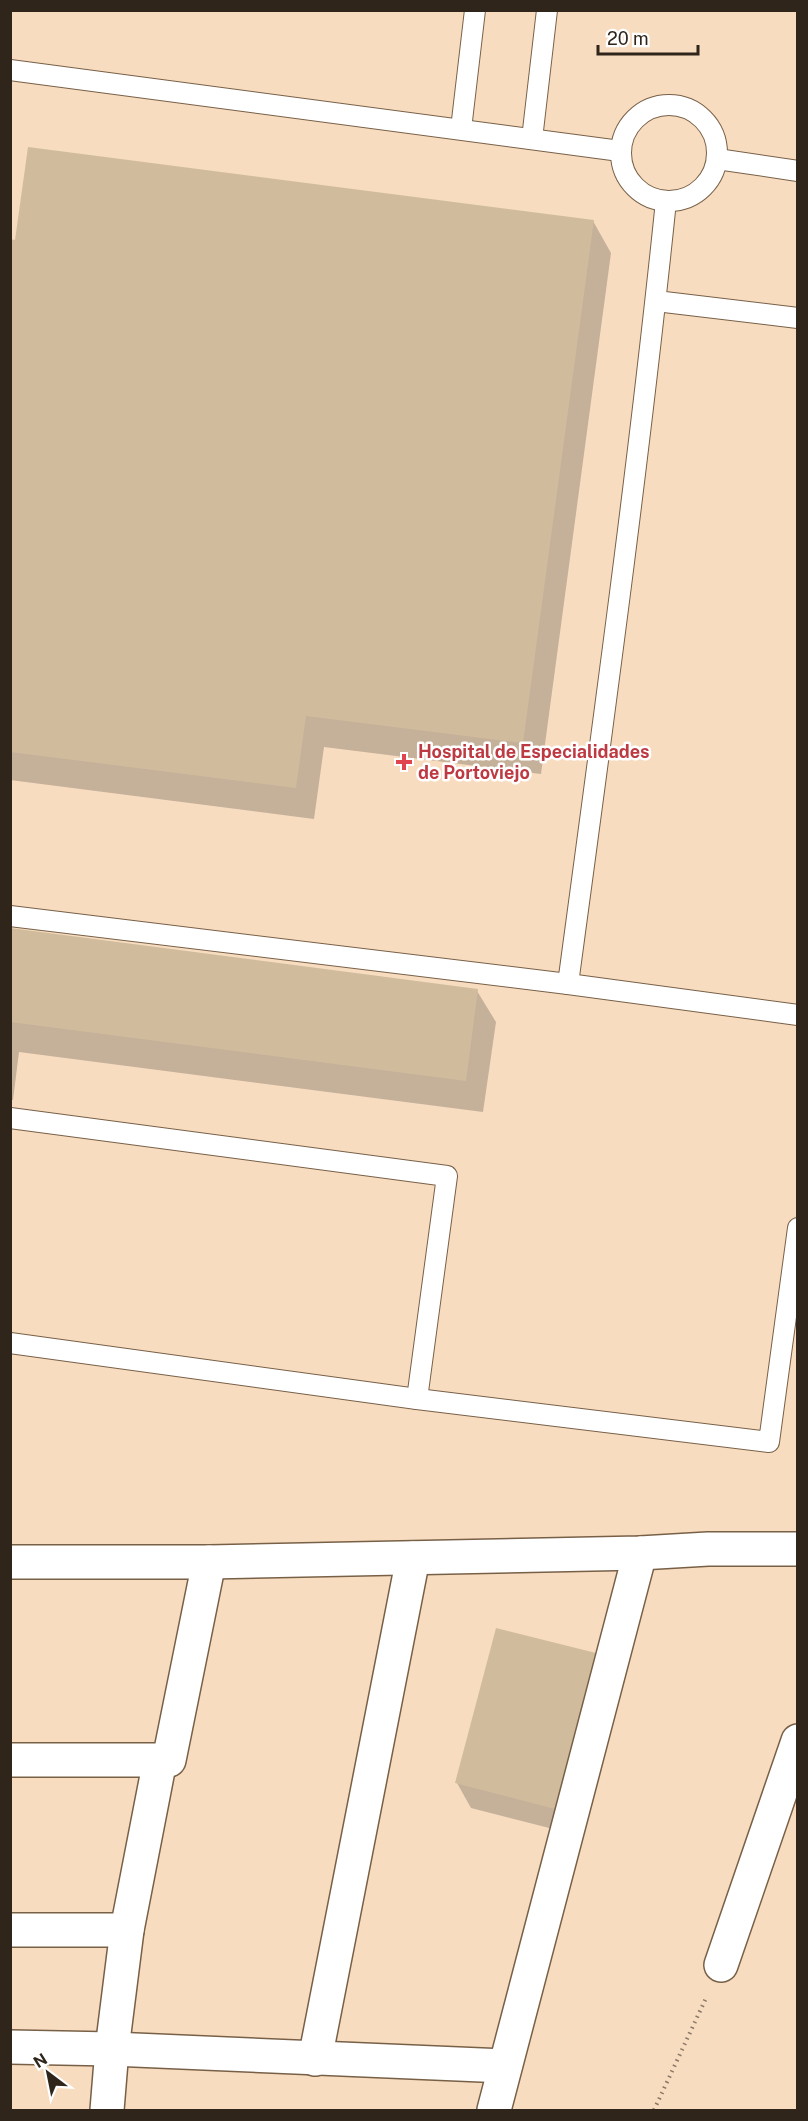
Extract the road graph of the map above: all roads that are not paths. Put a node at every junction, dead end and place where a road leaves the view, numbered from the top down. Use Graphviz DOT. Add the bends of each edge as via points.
graph roads {
  1 [pos="475,10"];
  2 [pos="547,10"];
  3 [pos="10,70"];
  4 [pos="461,129"];
  5 [pos="532,139"];
  6 [pos="620,151"];
  7 [pos="717,159"];
  8 [pos="798,171"];
  9 [pos="666,201"];
  10 [pos="656,301"];
  11 [pos="798,318"];
  12 [pos="10,916"];
  13 [pos="568,984"];
  14 [pos="798,1015"];
  15 [pos="10,1118"];
  16 [pos="798,1228"];
  17 [pos="10,1343"];
  18 [pos="417,1399"];
  19 [pos="798,1549"];
  20 [pos="640,1553"];
  21 [pos="413,1558"];
  22 [pos="10,1562"];
  23 [pos="209,1562"];
  24 [pos="798,1741"];
  25 [pos="10,1760"];
  26 [pos="160,1760"];
  27 [pos="10,1930"];
  28 [pos="127,1930"];
  29 [pos="721,1965"];
  30 [pos="10,2048"];
  31 [pos="112,2049"];
  32 [pos="315,2059"];
  33 [pos="505,2066"];
  34 [pos="106,2110"];
  35 [pos="494,2110"];
  1 -- 4 [label="lane"];
  2 -- 5 [label="lane"];
  3 -- 4 [label="lane"];
  4 -- 5 [label="lane"];
  5 -- 6 [label="lane"];
  6 -- 7 [label="lane" via="631,122 657,105 673,104 702,117 717,143"];
  6 -- 9 [label="lane" via="628,180 638,191"];
  7 -- 8 [label="lane"];
  7 -- 9 [label="lane" via="713,173 694,195"];
  9 -- 10 [label="lane"];
  10 -- 11 [label="lane"];
  10 -- 13 [label="lane"];
  12 -- 13 [label="lane"];
  13 -- 14 [label="lane"];
  15 -- 18 [label="lane" via="447,1176"];
  16 -- 18 [label="lane" via="769,1442"];
  17 -- 18 [label="lane"];
  19 -- 20 [label="street"];
  20 -- 21 [label="street"];
  20 -- 33 [label="street"];
  21 -- 23 [label="street"];
  21 -- 32 [label="street"];
  22 -- 23 [label="street"];
  23 -- 26 [label="street" via="169,1760"];
  24 -- 29 [label="street"];
  25 -- 26 [label="street"];
  26 -- 28 [label="street"];
  27 -- 28 [label="street"];
  28 -- 31 [label="street"];
  30 -- 31 [label="street"];
  31 -- 32 [label="street"];
  31 -- 34 [label="street"];
  32 -- 33 [label="street"];
  33 -- 35 [label="street"];
}
